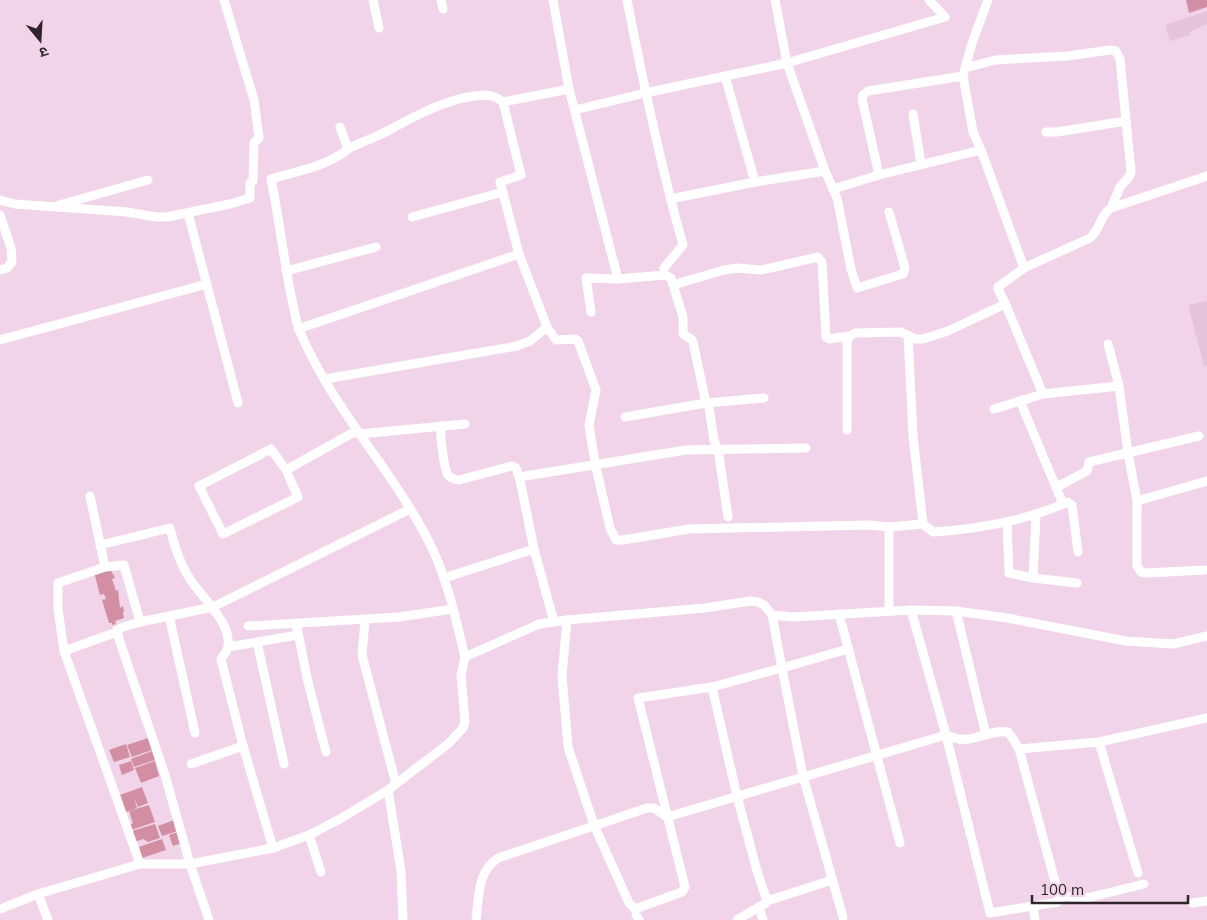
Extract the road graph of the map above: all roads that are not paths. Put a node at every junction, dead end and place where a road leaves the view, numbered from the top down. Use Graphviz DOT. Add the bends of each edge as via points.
graph roads {
  1 [pos="224,0"];
  2 [pos="373,0"];
  3 [pos="553,0"];
  4 [pos="627,0"];
  5 [pos="775,0"];
  6 [pos="930,0"];
  7 [pos="988,0"];
  8 [pos="379,28"];
  9 [pos="787,63"];
  10 [pos="964,72"];
  11 [pos="725,76"];
  12 [pos="569,90"];
  13 [pos="645,93"];
  14 [pos="503,102"];
  15 [pos="575,110"];
  16 [pos="913,114"];
  17 [pos="1126,121"];
  18 [pos="340,127"];
  19 [pos="1046,132"];
  20 [pos="348,149"];
  21 [pos="981,150"];
  22 [pos="921,164"];
  23 [pos="825,171"];
  24 [pos="879,175"];
  25 [pos="1207,176"];
  26 [pos="148,180"];
  27 [pos="755,182"];
  28 [pos="833,189"];
  29 [pos="503,192"];
  30 [pos="670,199"];
  31 [pos="0,200"];
  32 [pos="52,206"];
  33 [pos="1111,208"];
  34 [pos="889,212"];
  35 [pos="188,213"];
  36 [pos="0,215"];
  37 [pos="412,217"];
  38 [pos="376,248"];
  39 [pos="520,254"];
  40 [pos="664,268"];
  41 [pos="1024,268"];
  42 [pos="0,270"];
  43 [pos="286,271"];
  44 [pos="618,278"];
  45 [pos="207,284"];
  46 [pos="673,285"];
  47 [pos="1005,302"];
  48 [pos="592,312"];
  49 [pos="547,327"];
  50 [pos="298,329"];
  51 [pos="850,336"];
  52 [pos="908,336"];
  53 [pos="0,340"];
  54 [pos="1108,344"];
  55 [pos="325,379"];
  56 [pos="1119,386"];
  57 [pos="1042,394"];
  58 [pos="764,398"];
  59 [pos="1020,401"];
  60 [pos="238,403"];
  61 [pos="706,403"];
  62 [pos="994,409"];
  63 [pos="625,417"];
  64 [pos="465,424"];
  65 [pos="440,426"];
  66 [pos="846,430"];
  67 [pos="358,433"];
  68 [pos="1199,436"];
  69 [pos="806,448"];
  70 [pos="718,449"];
  71 [pos="1128,453"];
  72 [pos="596,464"];
  73 [pos="286,470"];
  74 [pos="519,477"];
  75 [pos="1207,481"];
  76 [pos="1057,487"];
  77 [pos="90,496"];
  78 [pos="1137,501"];
  79 [pos="1063,504"];
  80 [pos="410,509"];
  81 [pos="1036,515"];
  82 [pos="728,517"];
  83 [pos="1007,523"];
  84 [pos="923,524"];
  85 [pos="889,527"];
  86 [pos="100,545"];
  87 [pos="534,549"];
  88 [pos="1078,552"];
  89 [pos="105,567"];
  90 [pos="1205,570"];
  91 [pos="444,578"];
  92 [pos="1033,578"];
  93 [pos="1078,584"];
  94 [pos="213,607"];
  95 [pos="453,609"];
  96 [pos="911,610"];
  97 [pos="889,611"];
  98 [pos="956,611"];
  99 [pos="839,614"];
  100 [pos="772,615"];
  101 [pos="169,616"];
  102 [pos="365,620"];
  103 [pos="567,620"];
  104 [pos="140,622"];
  105 [pos="554,622"];
  106 [pos="296,623"];
  107 [pos="248,626"];
  108 [pos="117,632"];
  109 [pos="298,635"];
  110 [pos="1207,636"];
  111 [pos="258,642"];
  112 [pos="228,647"];
  113 [pos="848,650"];
  114 [pos="64,651"];
  115 [pos="464,657"];
  116 [pos="782,668"];
  117 [pos="712,687"];
  118 [pos="1207,718"];
  119 [pos="195,733"];
  120 [pos="946,735"];
  121 [pos="986,735"];
  122 [pos="1099,742"];
  123 [pos="243,746"];
  124 [pos="1019,749"];
  125 [pos="326,752"];
  126 [pos="876,755"];
  127 [pos="191,764"];
  128 [pos="284,764"];
  129 [pos="803,776"];
  130 [pos="392,787"];
  131 [pos="737,796"];
  132 [pos="667,817"];
  133 [pos="594,825"];
  134 [pos="309,834"];
  135 [pos="900,843"];
  136 [pos="273,848"];
  137 [pos="140,864"];
  138 [pos="190,864"];
  139 [pos="321,872"];
  140 [pos="1138,873"];
  141 [pos="832,880"];
  142 [pos="1144,884"];
  143 [pos="38,894"];
  144 [pos="1060,896"];
  145 [pos="767,900"];
  146 [pos="1207,901"];
  147 [pos="1192,903"];
  148 [pos="1033,906"];
  149 [pos="759,907"];
  150 [pos="0,909"];
  151 [pos="843,917"];
  152 [pos="48,920"];
  153 [pos="209,920"];
  154 [pos="403,920"];
  155 [pos="476,920"];
  156 [pos="737,920"];
  157 [pos="763,920"];
  158 [pos="1035,920"];
  1 -- 35 [label="street" via="254,100 259,138 254,142 253,181 250,183 250,198"];
  2 -- 8 [label="street"];
  3 -- 12 [label="street"];
  4 -- 13 [label="street"];
  5 -- 9 [label="street"];
  6 -- 9 [label="street" via="945,17"];
  7 -- 10 [label="street"];
  9 -- 11 [label="street"];
  9 -- 23 [label="street"];
  10 -- 17 [label="street" via="995,60 1116,51 1120,60"];
  10 -- 21 [label="street" via="973,132"];
  10 -- 24 [label="street" via="868,91 863,95"];
  11 -- 13 [label="street"];
  11 -- 27 [label="street"];
  12 -- 14 [label="street"];
  12 -- 15 [label="street"];
  13 -- 15 [label="street"];
  13 -- 30 [label="street"];
  14 -- 20 [label="street" via="486,95 462,99 418,113"];
  14 -- 29 [label="street" via="521,175 500,182"];
  15 -- 44 [label="street"];
  16 -- 22 [label="street"];
  17 -- 19 [label="street"];
  17 -- 33 [label="street" via="1131,172"];
  18 -- 20 [label="street"];
  20 -- 43 [label="street" via="326,164 271,179"];
  21 -- 22 [label="street"];
  21 -- 41 [label="street"];
  22 -- 24 [label="street"];
  23 -- 27 [label="street"];
  23 -- 28 [label="street"];
  24 -- 28 [label="street"];
  25 -- 33 [label="street"];
  26 -- 32 [label="street"];
  27 -- 30 [label="street"];
  28 -- 34 [label="street" via="857,288 903,274 905,268"];
  29 -- 37 [label="street"];
  29 -- 39 [label="street"];
  30 -- 40 [label="street" via="683,245"];
  31 -- 32 [label="street"];
  32 -- 35 [label="street" via="156,217"];
  33 -- 41 [label="street" via="1104,214 1095,235"];
  35 -- 45 [label="street"];
  36 -- 42 [label="street" via="12,262"];
  38 -- 43 [label="street"];
  39 -- 49 [label="street"];
  39 -- 50 [label="street"];
  41 -- 47 [label="street" via="998,287"];
  43 -- 50 [label="street"];
  44 -- 46 [label="street" via="665,275 671,278"];
  44 -- 48 [label="street" via="586,278"];
  45 -- 53 [label="street"];
  45 -- 60 [label="street"];
  46 -- 51 [label="street" via="724,270 767,269 818,257 822,262 826,337"];
  46 -- 61 [label="street" via="683,317 684,336 694,342"];
  47 -- 52 [label="street" via="939,334 920,339"];
  47 -- 57 [label="street"];
  49 -- 55 [label="street" via="530,341 517,346"];
  49 -- 72 [label="street" via="556,340 578,341 596,390 589,424"];
  50 -- 55 [label="street"];
  51 -- 52 [label="street" via="901,332"];
  51 -- 66 [label="street" via="847,342"];
  52 -- 84 [label="street" via="912,436"];
  54 -- 56 [label="street"];
  55 -- 67 [label="street"];
  56 -- 57 [label="street"];
  56 -- 71 [label="street"];
  57 -- 59 [label="street"];
  58 -- 61 [label="street"];
  59 -- 62 [label="street"];
  59 -- 76 [label="street"];
  61 -- 63 [label="street"];
  61 -- 70 [label="street"];
  64 -- 65 [label="street"];
  65 -- 67 [label="street"];
  65 -- 74 [label="street" via="446,468 452,479 512,466"];
  67 -- 73 [label="street"];
  67 -- 80 [label="street"];
  68 -- 71 [label="street"];
  69 -- 70 [label="street"];
  70 -- 72 [label="street" via="686,450"];
  70 -- 82 [label="street"];
  71 -- 76 [label="street" via="1089,462 1087,471"];
  71 -- 78 [label="street"];
  72 -- 74 [label="street"];
  72 -- 85 [label="street" via="610,528 616,540 722,527"];
  73 -- 73 [label="street" via="298,497 222,534 199,486 271,449"];
  74 -- 87 [label="street"];
  75 -- 78 [label="street"];
  76 -- 79 [label="street"];
  77 -- 86 [label="street"];
  78 -- 90 [label="street" via="1137,566 1141,572"];
  79 -- 81 [label="street"];
  79 -- 88 [label="street" via="1068,502 1072,505"];
  80 -- 91 [label="street"];
  80 -- 94 [label="street"];
  81 -- 83 [label="street"];
  81 -- 92 [label="street"];
  83 -- 84 [label="street" via="933,532"];
  83 -- 92 [label="street" via="1009,572"];
  84 -- 85 [label="street"];
  85 -- 97 [label="street"];
  86 -- 89 [label="street"];
  86 -- 94 [label="street" via="170,528 188,577"];
  87 -- 91 [label="street"];
  87 -- 105 [label="street"];
  89 -- 104 [label="street" via="124,565"];
  89 -- 114 [label="street" via="58,583"];
  91 -- 95 [label="street"];
  92 -- 93 [label="street"];
  94 -- 101 [label="street"];
  94 -- 112 [label="street" via="228,638"];
  95 -- 102 [label="street"];
  95 -- 115 [label="street"];
  96 -- 97 [label="street"];
  96 -- 98 [label="street"];
  96 -- 120 [label="street"];
  97 -- 99 [label="street"];
  98 -- 110 [label="street" via="1126,641 1173,644"];
  98 -- 121 [label="street"];
  99 -- 100 [label="street"];
  99 -- 113 [label="street"];
  100 -- 103 [label="street" via="764,605 750,602"];
  100 -- 116 [label="street"];
  101 -- 104 [label="street"];
  101 -- 119 [label="street"];
  102 -- 106 [label="street"];
  102 -- 130 [label="street" via="362,655"];
  103 -- 105 [label="street"];
  103 -- 133 [label="street" via="562,676 568,747"];
  104 -- 108 [label="street" via="119,628"];
  105 -- 115 [label="street" via="539,624"];
  106 -- 107 [label="street"];
  106 -- 109 [label="street"];
  108 -- 114 [label="street"];
  108 -- 138 [label="street" via="165,775"];
  109 -- 111 [label="street"];
  109 -- 125 [label="street"];
  111 -- 112 [label="street"];
  111 -- 128 [label="street"];
  112 -- 123 [label="street" via="221,659"];
  113 -- 116 [label="street"];
  113 -- 126 [label="street"];
  114 -- 137 [label="street"];
  115 -- 130 [label="street" via="461,676 463,728 448,744"];
  116 -- 117 [label="street"];
  116 -- 129 [label="street"];
  117 -- 131 [label="street"];
  117 -- 132 [label="street" via="638,698"];
  118 -- 122 [label="street"];
  120 -- 121 [label="street" via="958,739"];
  120 -- 126 [label="street"];
  120 -- 148 [label="street" via="990,913"];
  121 -- 124 [label="street" via="999,730 1008,732"];
  122 -- 124 [label="street"];
  122 -- 140 [label="street"];
  123 -- 127 [label="street"];
  123 -- 136 [label="street"];
  124 -- 144 [label="street"];
  126 -- 129 [label="street"];
  126 -- 135 [label="street"];
  129 -- 131 [label="street"];
  129 -- 141 [label="street"];
  130 -- 134 [label="street" via="340,820"];
  130 -- 154 [label="street"];
  131 -- 132 [label="street"];
  131 -- 145 [label="street"];
  132 -- 133 [label="street" via="654,808 647,808"];
  132 -- 133 [label="street" via="684,890 635,909 629,903"];
  133 -- 155 [label="street" via="504,855 489,864 483,874"];
  134 -- 136 [label="street"];
  134 -- 139 [label="street"];
  136 -- 138 [label="street"];
  137 -- 138 [label="street"];
  137 -- 143 [label="street"];
  138 -- 153 [label="street"];
  141 -- 145 [label="street"];
  141 -- 151 [label="street"];
  142 -- 144 [label="street" via="1087,898"];
  143 -- 150 [label="street"];
  143 -- 152 [label="street"];
  144 -- 148 [label="street" via="1058,902"];
  145 -- 149 [label="street"];
  146 -- 147 [label="street"];
  148 -- 158 [label="street"];
  149 -- 156 [label="street"];
  149 -- 157 [label="street"];
}
